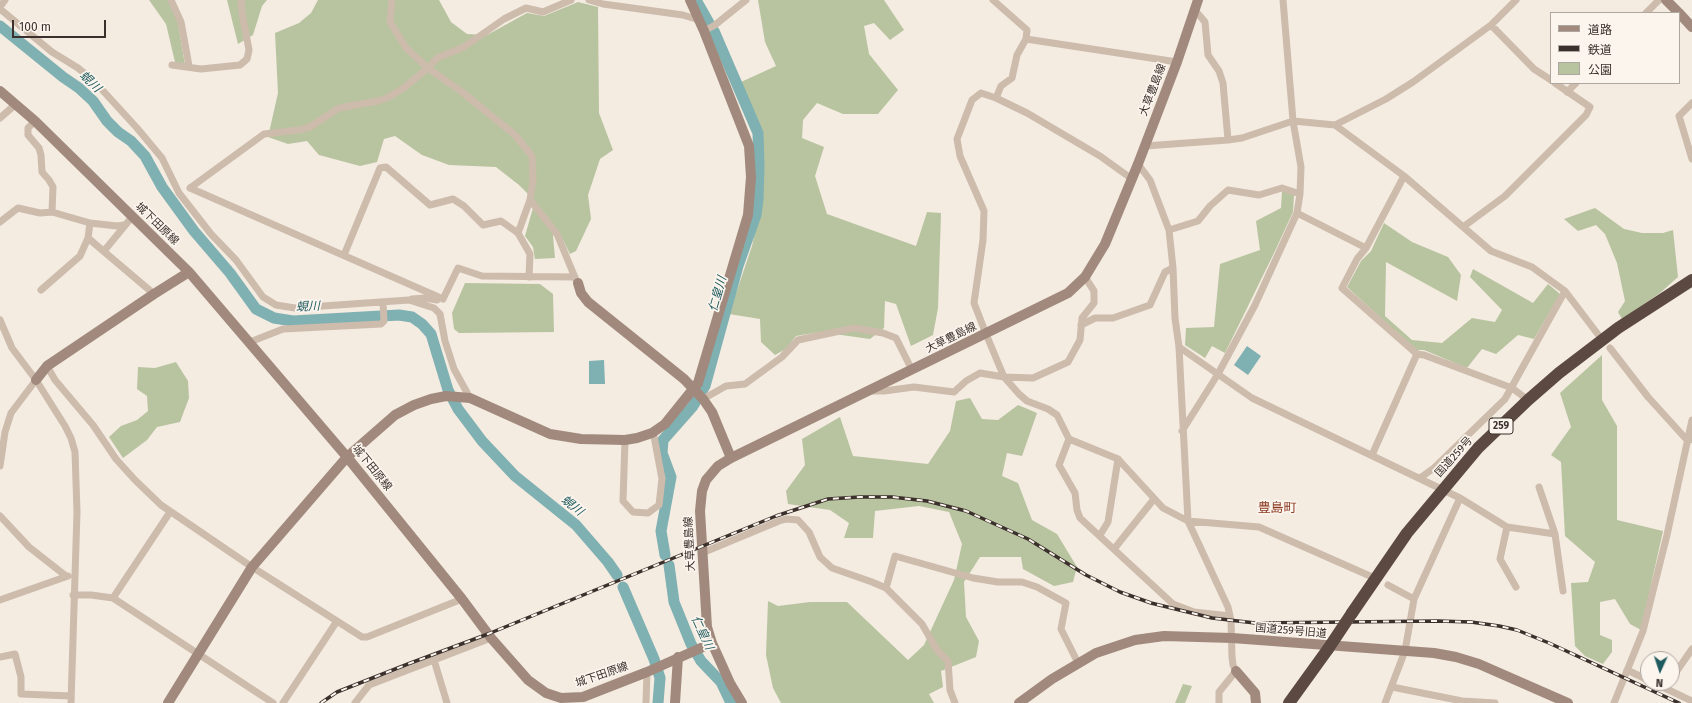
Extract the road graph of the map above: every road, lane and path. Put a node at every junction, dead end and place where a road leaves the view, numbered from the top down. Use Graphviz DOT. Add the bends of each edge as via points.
graph roads {
  1 [pos="5,0"];
  2 [pos="171,0"];
  3 [pos="241,0"];
  4 [pos="392,0"];
  5 [pos="571,0"];
  6 [pos="589,0"];
  7 [pos="690,0"];
  8 [pos="746,0"];
  9 [pos="993,0"];
  10 [pos="1283,0"];
  11 [pos="1516,0"];
  12 [pos="1659,0"];
  13 [pos="1666,0"];
  14 [pos="1196,5"];
  15 [pos="0,8"];
  16 [pos="1647,12"];
  17 [pos="1678,12"];
  18 [pos="1680,14"];
  19 [pos="699,20"];
  20 [pos="1491,25"];
  21 [pos="1692,27"];
  22 [pos="704,31"];
  23 [pos="1026,39"];
  24 [pos="1177,62"];
  25 [pos="172,65"];
  26 [pos="189,66"];
  27 [pos="428,68"];
  28 [pos="1550,79"];
  29 [pos="1556,84"];
  30 [pos="1575,84"];
  31 [pos="0,90"];
  32 [pos="1567,92"];
  33 [pos="996,98"];
  34 [pos="1692,103"];
  35 [pos="16,104"];
  36 [pos="0,118"];
  37 [pos="35,121"];
  38 [pos="1292,121"];
  39 [pos="1335,125"];
  40 [pos="1228,140"];
  41 [pos="1146,146"];
  42 [pos="1692,159"];
  43 [pos="1138,164"];
  44 [pos="1404,176"];
  45 [pos="1132,179"];
  46 [pos="1300,194"];
  47 [pos="530,200"];
  48 [pos="52,212"];
  49 [pos="1297,213"];
  50 [pos="132,217"];
  51 [pos="0,222"];
  52 [pos="90,223"];
  53 [pos="124,225"];
  54 [pos="1463,227"];
  55 [pos="1169,230"];
  56 [pos="518,233"];
  57 [pos="88,238"];
  58 [pos="1366,248"];
  59 [pos="104,251"];
  60 [pos="344,255"];
  61 [pos="1173,268"];
  62 [pos="189,272"];
  63 [pos="529,277"];
  64 [pos="1085,278"];
  65 [pos="577,280"];
  66 [pos="1692,280"];
  67 [pos="41,290"];
  68 [pos="1566,292"];
  69 [pos="154,294"];
  70 [pos="443,299"];
  71 [pos="409,300"];
  72 [pos="383,302"];
  73 [pos="0,320"];
  74 [pos="1081,325"];
  75 [pos="986,334"];
  76 [pos="1600,337"];
  77 [pos="250,342"];
  78 [pos="1179,347"];
  79 [pos="1610,348"];
  80 [pos="1417,354"];
  81 [pos="47,366"];
  82 [pos="912,370"];
  83 [pos="1218,374"];
  84 [pos="1004,377"];
  85 [pos="36,380"];
  86 [pos="1512,388"];
  87 [pos="694,389"];
  88 [pos="865,391"];
  89 [pos="470,398"];
  90 [pos="703,399"];
  91 [pos="1528,400"];
  92 [pos="1692,420"];
  93 [pos="1182,431"];
  94 [pos="652,433"];
  95 [pos="1069,439"];
  96 [pos="625,440"];
  97 [pos="1690,440"];
  98 [pos="1372,455"];
  99 [pos="347,457"];
  100 [pos="731,458"];
  101 [pos="1118,459"];
  102 [pos="0,466"];
  103 [pos="1420,478"];
  104 [pos="1539,487"];
  105 [pos="1442,489"];
  106 [pos="1460,498"];
  107 [pos="1154,499"];
  108 [pos="170,512"];
  109 [pos="0,516"];
  110 [pos="1188,521"];
  111 [pos="1507,527"];
  112 [pos="1555,534"];
  113 [pos="1100,535"];
  114 [pos="1114,549"];
  115 [pos="702,553"];
  116 [pos="252,566"];
  117 [pos="66,576"];
  118 [pos="1370,576"];
  119 [pos="75,577"];
  120 [pos="1388,585"];
  121 [pos="1516,587"];
  122 [pos="886,588"];
  123 [pos="1563,591"];
  124 [pos="73,595"];
  125 [pos="113,598"];
  126 [pos="462,599"];
  127 [pos="1414,599"];
  128 [pos="0,600"];
  129 [pos="1230,616"];
  130 [pos="337,621"];
  131 [pos="491,638"];
  132 [pos="1232,638"];
  133 [pos="708,645"];
  134 [pos="1692,649"];
  135 [pos="1405,651"];
  136 [pos="198,654"];
  137 [pos="0,657"];
  138 [pos="678,657"];
  139 [pos="434,660"];
  140 [pos="1078,663"];
  141 [pos="1680,666"];
  142 [pos="1626,670"];
  143 [pos="1236,671"];
  144 [pos="647,672"];
  145 [pos="1640,676"];
  146 [pos="1392,687"];
  147 [pos="1675,691"];
  148 [pos="71,699"];
  149 [pos="562,700"];
  150 [pos="1692,701"];
  151 [pos="168,703"];
  152 [pos="272,703"];
  153 [pos="283,703"];
  154 [pos="354,703"];
  155 [pos="447,703"];
  156 [pos="646,703"];
  157 [pos="675,703"];
  158 [pos="742,703"];
  159 [pos="955,703"];
  160 [pos="1019,703"];
  161 [pos="1219,703"];
  162 [pos="1256,703"];
  163 [pos="1289,703"];
  164 [pos="1385,703"];
  165 [pos="1495,703"];
  166 [pos="1568,703"];
  167 [pos="1614,703"];
  1 -- 15 [label="street"];
  2 -- 26 [label="street" via="181,22"];
  3 -- 26 [label="street" via="249,50 248,59 240,65 202,69"];
  4 -- 27 [label="street" via="390,22 406,48"];
  5 -- 27 [label="street" via="543,12 526,8 504,18 464,47 437,58"];
  6 -- 19 [label="street" via="683,15"];
  7 -- 19 [label="street"];
  8 -- 22 [label="street"];
  9 -- 23 [label="street" via="1027,30"];
  10 -- 38 [label="street"];
  11 -- 20 [label="street"];
  12 -- 16 [label="street"];
  13 -- 17 [label="street"];
  14 -- 24 [label="street, 大草豊島線"];
  14 -- 40 [label="street" via="1205,22 1208,55 1219,71 1223,83"];
  15 -- 72 [label="street" via="52,52 95,82 137,128 162,158 179,193 211,234 236,260 263,297 276,305 295,308"];
  18 -- 21 [label="street"];
  19 -- 22 [label="street"];
  20 -- 28 [label="street" via="1534,69"];
  20 -- 39 [label="street" via="1413,82"];
  22 -- 87 [label="street" via="749,146 751,177 748,215 698,383"];
  23 -- 24 [label="street"];
  23 -- 33 [label="street" via="1017,54 1012,78 1001,86"];
  24 -- 41 [label="street, 大草豊島線"];
  25 -- 26 [label="street"];
  27 -- 47 [label="street" via="515,135 532,156 533,180"];
  27 -- 60 [label="street" via="405,88 389,97 338,108 310,127 264,134 190,188"];
  29 -- 32 [label="street"];
  30 -- 32 [label="street"];
  31 -- 35 [label="street, 城下田原線"];
  32 -- 54 [label="street" via="1590,107 1586,115 1505,196"];
  33 -- 45 [label="street" via="1100,156"];
  33 -- 75 [label="street" via="981,93 972,100 957,139 960,156 984,212 983,240 974,303"];
  34 -- 42 [label="street" via="1679,116"];
  35 -- 36 [label="street"];
  35 -- 37 [label="street, 城下田原線"];
  37 -- 48 [label="street" via="28,128 28,135 39,148 42,172 53,187"];
  37 -- 50 [label="street, 城下田原線"];
  38 -- 39 [label="street"];
  38 -- 40 [label="street" via="1242,138"];
  38 -- 46 [label="street" via="1301,167"];
  39 -- 44 [label="street"];
  40 -- 41 [label="street"];
  41 -- 43 [label="street, 大草豊島線"];
  43 -- 45 [label="street, 大草豊島線"];
  43 -- 55 [label="street" via="1150,180"];
  44 -- 54 [label="street"];
  44 -- 58 [label="street"];
  45 -- 64 [label="street, 大草豊島線" via="1105,244"];
  46 -- 49 [label="street"];
  46 -- 55 [label="street" via="1282,188 1259,195 1228,190 1198,221"];
  47 -- 56 [label="street"];
  47 -- 65 [label="street" via="558,234"];
  48 -- 51 [label="street" via="40,213 18,208"];
  48 -- 52 [label="street"];
  49 -- 58 [label="street"];
  49 -- 83 [label="street" via="1255,305"];
  50 -- 53 [label="street"];
  50 -- 62 [label="street, 城下田原線"];
  52 -- 53 [label="street"];
  52 -- 57 [label="street"];
  53 -- 59 [label="street"];
  54 -- 68 [label="street" via="1491,251 1532,267"];
  55 -- 61 [label="street"];
  56 -- 60 [label="street" via="501,221 483,225 453,199 430,205 386,167 380,168"];
  56 -- 63 [label="street" via="530,254"];
  57 -- 59 [label="street"];
  57 -- 67 [label="street" via="80,256"];
  58 -- 80 [label="street" via="1357,259 1342,288"];
  59 -- 69 [label="street"];
  60 -- 70 [label="street"];
  61 -- 74 [label="street" via="1165,272 1150,305 1113,318 1095,318"];
  61 -- 78 [label="street" via="1174,318"];
  62 -- 69 [label="street"];
  62 -- 77 [label="street, 城下田原線"];
  63 -- 65 [label="street"];
  63 -- 70 [label="street" via="482,276 458,268"];
  64 -- 74 [label="street" via="1094,291 1094,303 1082,318"];
  64 -- 75 [label="street, 大草豊島線" via="1068,293"];
  65 -- 87 [label="street" via="581,293 588,302 684,378"];
  66 -- 91 [label="highway, 国道259号 / 259" via="1618,328"];
  68 -- 76 [label="street"];
  68 -- 86 [label="street"];
  69 -- 81 [label="street"];
  70 -- 71 [label="street"];
  71 -- 72 [label="street"];
  71 -- 89 [label="street" via="434,308 440,314 454,369"];
  72 -- 77 [label="street" via="384,321 381,324 284,329"];
  73 -- 85 [label="street" via="12,348"];
  74 -- 84 [label="street" via="1080,340 1068,362 1033,378"];
  75 -- 82 [label="street, 大草豊島線"];
  75 -- 84 [label="street"];
  77 -- 99 [label="street, 城下田原線"];
  78 -- 83 [label="street"];
  78 -- 93 [label="street"];
  79 -- 97 [label="street" via="1648,397"];
  80 -- 86 [label="street"];
  80 -- 98 [label="street"];
  81 -- 85 [label="street"];
  81 -- 108 [label="street" via="55,380 93,425 121,464"];
  82 -- 88 [label="street, 大草豊島線"];
  82 -- 90 [label="street" via="896,338 854,328 798,340 782,357 745,384 726,386"];
  83 -- 93 [label="street"];
  83 -- 98 [label="street" via="1252,398"];
  84 -- 88 [label="street" via="980,373 954,392 914,387"];
  84 -- 95 [label="street" via="1027,401 1057,415"];
  85 -- 102 [label="street" via="11,413 5,432"];
  85 -- 119 [label="street" via="65,426 75,452"];
  86 -- 91 [label="street"];
  86 -- 103 [label="street" via="1505,399 1434,468"];
  87 -- 90 [label="street"];
  87 -- 94 [label="street" via="665,424"];
  88 -- 100 [label="street, 大草豊島線"];
  89 -- 96 [label="street" via="550,434 581,439"];
  89 -- 99 [label="street" via="446,396 431,399 395,414"];
  90 -- 100 [label="street" via="712,412"];
  91 -- 105 [label="highway, 国道259号 / 259" via="1478,448"];
  92 -- 97 [label="street"];
  93 -- 110 [label="street"];
  94 -- 96 [label="street"];
  94 -- 96 [label="street" via="662,480 659,505 648,513 633,512 623,501"];
  95 -- 101 [label="street"];
  95 -- 113 [label="street" via="1059,465 1075,493 1080,518"];
  97 -- 142 [label="street" via="1643,631"];
  98 -- 103 [label="street"];
  99 -- 116 [label="street"];
  99 -- 126 [label="street, 城下田原線"];
  100 -- 115 [label="street, 大草豊島線" via="706,480 702,491"];
  101 -- 107 [label="street"];
  101 -- 113 [label="street" via="1108,522"];
  103 -- 105 [label="street"];
  104 -- 112 [label="street"];
  105 -- 106 [label="street"];
  105 -- 163 [label="highway, 国道259号 / 259, bridge" via="1407,533"];
  106 -- 111 [label="street"];
  106 -- 127 [label="street"];
  107 -- 110 [label="street" via="1163,508"];
  107 -- 114 [label="street"];
  108 -- 116 [label="street"];
  108 -- 125 [label="street"];
  109 -- 117 [label="street" via="29,547"];
  110 -- 118 [label="street" via="1259,527"];
  110 -- 129 [label="street"];
  111 -- 112 [label="street"];
  111 -- 121 [label="street" via="1500,559"];
  112 -- 123 [label="street"];
  113 -- 114 [label="street"];
  114 -- 129 [label="street" via="1173,604 1194,612"];
  115 -- 122 [label="street" via="779,521 798,520 810,532 820,556 832,568"];
  115 -- 133 [label="street, 大草豊島線"];
  116 -- 130 [label="street"];
  116 -- 136 [label="street"];
  117 -- 119 [label="street"];
  117 -- 128 [label="street"];
  119 -- 124 [label="street"];
  120 -- 127 [label="street"];
  122 -- 140 [label="street" via="894,556 973,578 1022,582 1037,587 1066,603 1062,629"];
  122 -- 159 [label="street" via="922,624 937,650 948,661 950,690"];
  124 -- 125 [label="street"];
  124 -- 148 [label="street"];
  125 -- 136 [label="street"];
  126 -- 130 [label="street" via="362,637"];
  126 -- 131 [label="street, 城下田原線"];
  127 -- 135 [label="street"];
  129 -- 132 [label="street"];
  130 -- 153 [label="street"];
  131 -- 139 [label="street"];
  131 -- 149 [label="street, 城下田原線" via="528,680 546,693"];
  132 -- 135 [label="street, 国道259号旧道"];
  132 -- 140 [label="street, 国道259号旧道" via="1164,636 1135,640 1114,646"];
  132 -- 143 [label="street" via="1233,665"];
  133 -- 138 [label="street, 城下田原線"];
  133 -- 158 [label="street"];
  134 -- 141 [label="street"];
  135 -- 146 [label="street"];
  135 -- 166 [label="street, 国道259号旧道" via="1456,657 1479,664"];
  136 -- 151 [label="street"];
  136 -- 152 [label="street"];
  137 -- 148 [label="street" via="16,654 21,677 21,694"];
  138 -- 144 [label="street, 城下田原線"];
  138 -- 157 [label="street"];
  139 -- 154 [label="street" via="369,685"];
  139 -- 155 [label="street"];
  140 -- 160 [label="street, 国道259号旧道"];
  142 -- 145 [label="street"];
  142 -- 167 [label="street"];
  143 -- 161 [label="street" via="1219,692"];
  143 -- 162 [label="street" via="1256,693"];
  144 -- 149 [label="street, 城下田原線" via="583,697"];
  144 -- 156 [label="street"];
  146 -- 164 [label="street"];
  146 -- 165 [label="street" via="1462,701"];
  147 -- 150 [label="street"];
}
